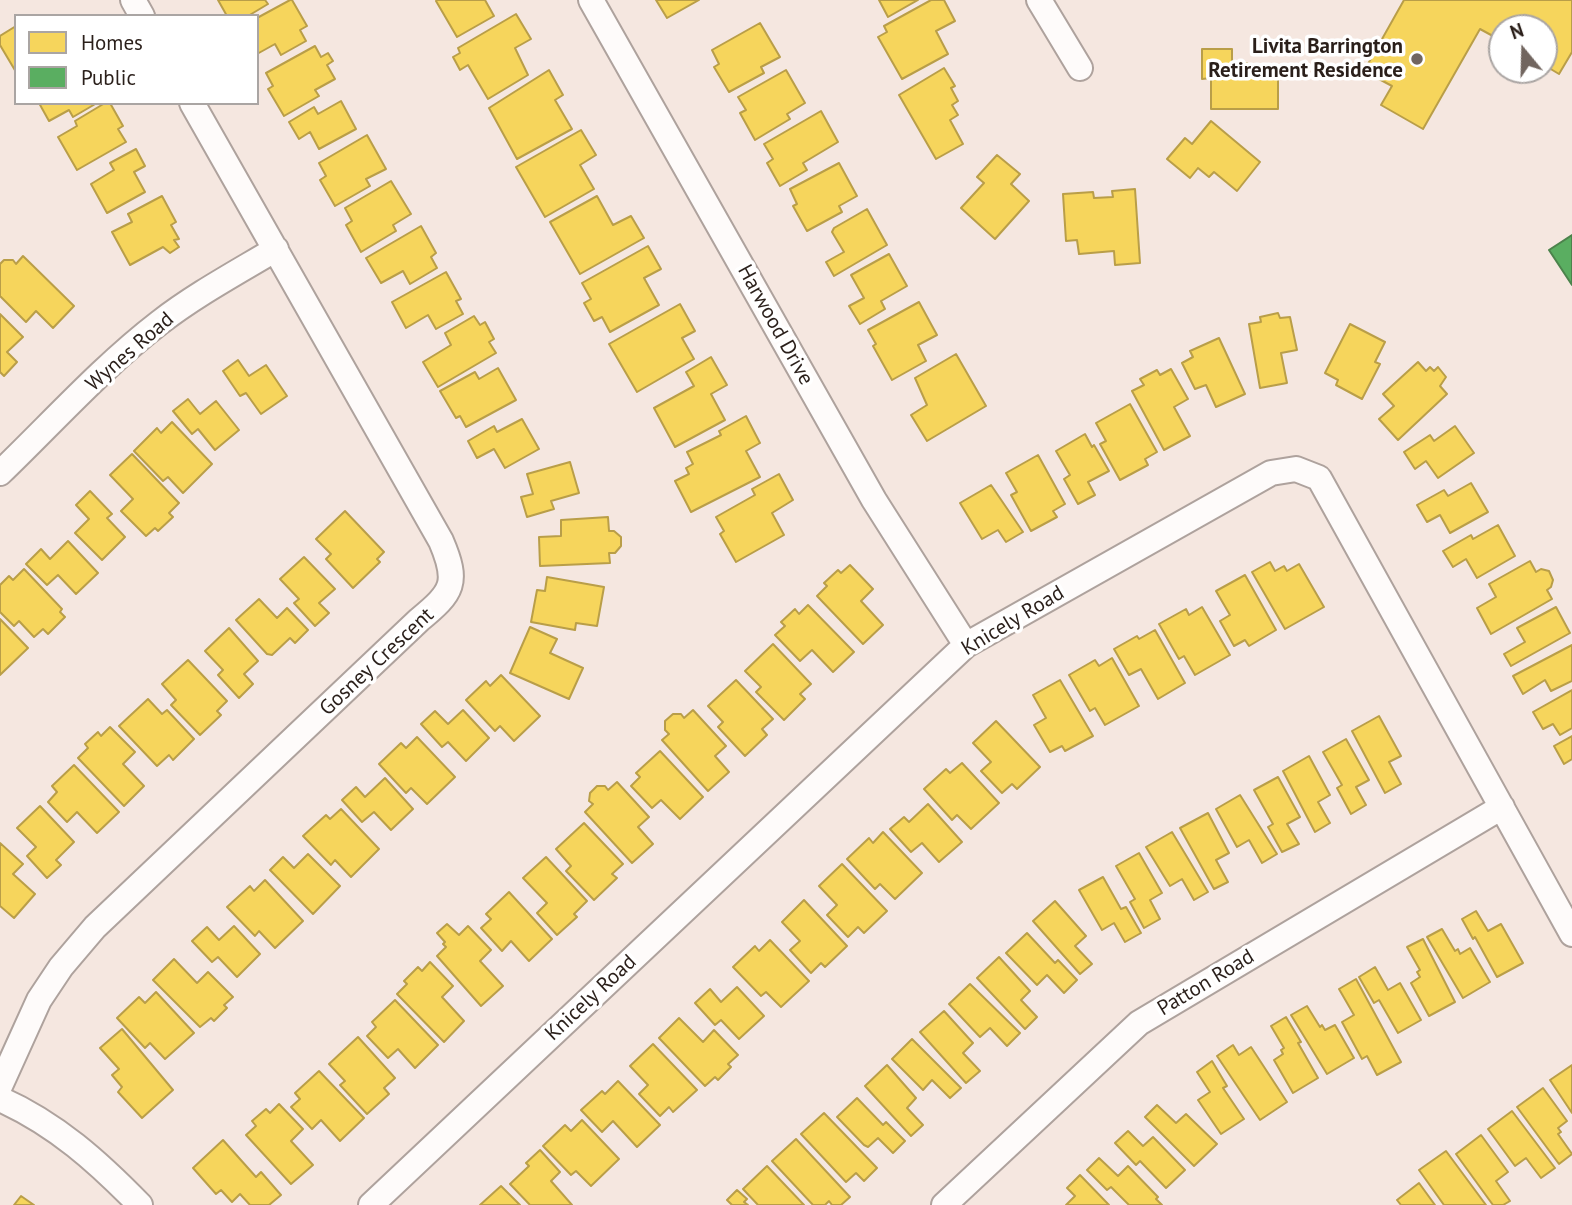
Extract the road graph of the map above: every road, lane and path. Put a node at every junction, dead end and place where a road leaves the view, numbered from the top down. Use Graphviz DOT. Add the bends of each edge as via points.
graph roads {
  1 [pos="591,0"];
  2 [pos="1040,0"];
  3 [pos="1080,68"];
  4 [pos="193,105"];
  5 [pos="276,249"];
  6 [pos="0,474"];
  7 [pos="966,645"];
  8 [pos="1502,807"];
  9 [pos="1572,934"];
  10 [pos="0,1086"];
  11 [pos="0,1099"];
  12 [pos="140,1205"];
  13 [pos="371,1205"];
  14 [pos="944,1205"];
  1 -- 7 [label="street, Harwood Drive" via="874,500"];
  2 -- 3 [label="street"];
  4 -- 5 [label="street, Gosney Crescent"];
  5 -- 6 [label="street, Wynes Road" via="150,330"];
  5 -- 10 [label="street, Gosney Crescent" via="441,541 452,571 450,584 445,599 95,927 39,1000"];
  7 -- 8 [label="street, Knicely Road" via="1271,473 1296,469 1319,478"];
  7 -- 13 [label="street, Knicely Road"];
  8 -- 9 [label="street, Knicely Road"];
  8 -- 14 [label="street, Patton Road" via="1139,1023"];
  11 -- 12 [label="street" via="56,1130 92,1157"];
}
